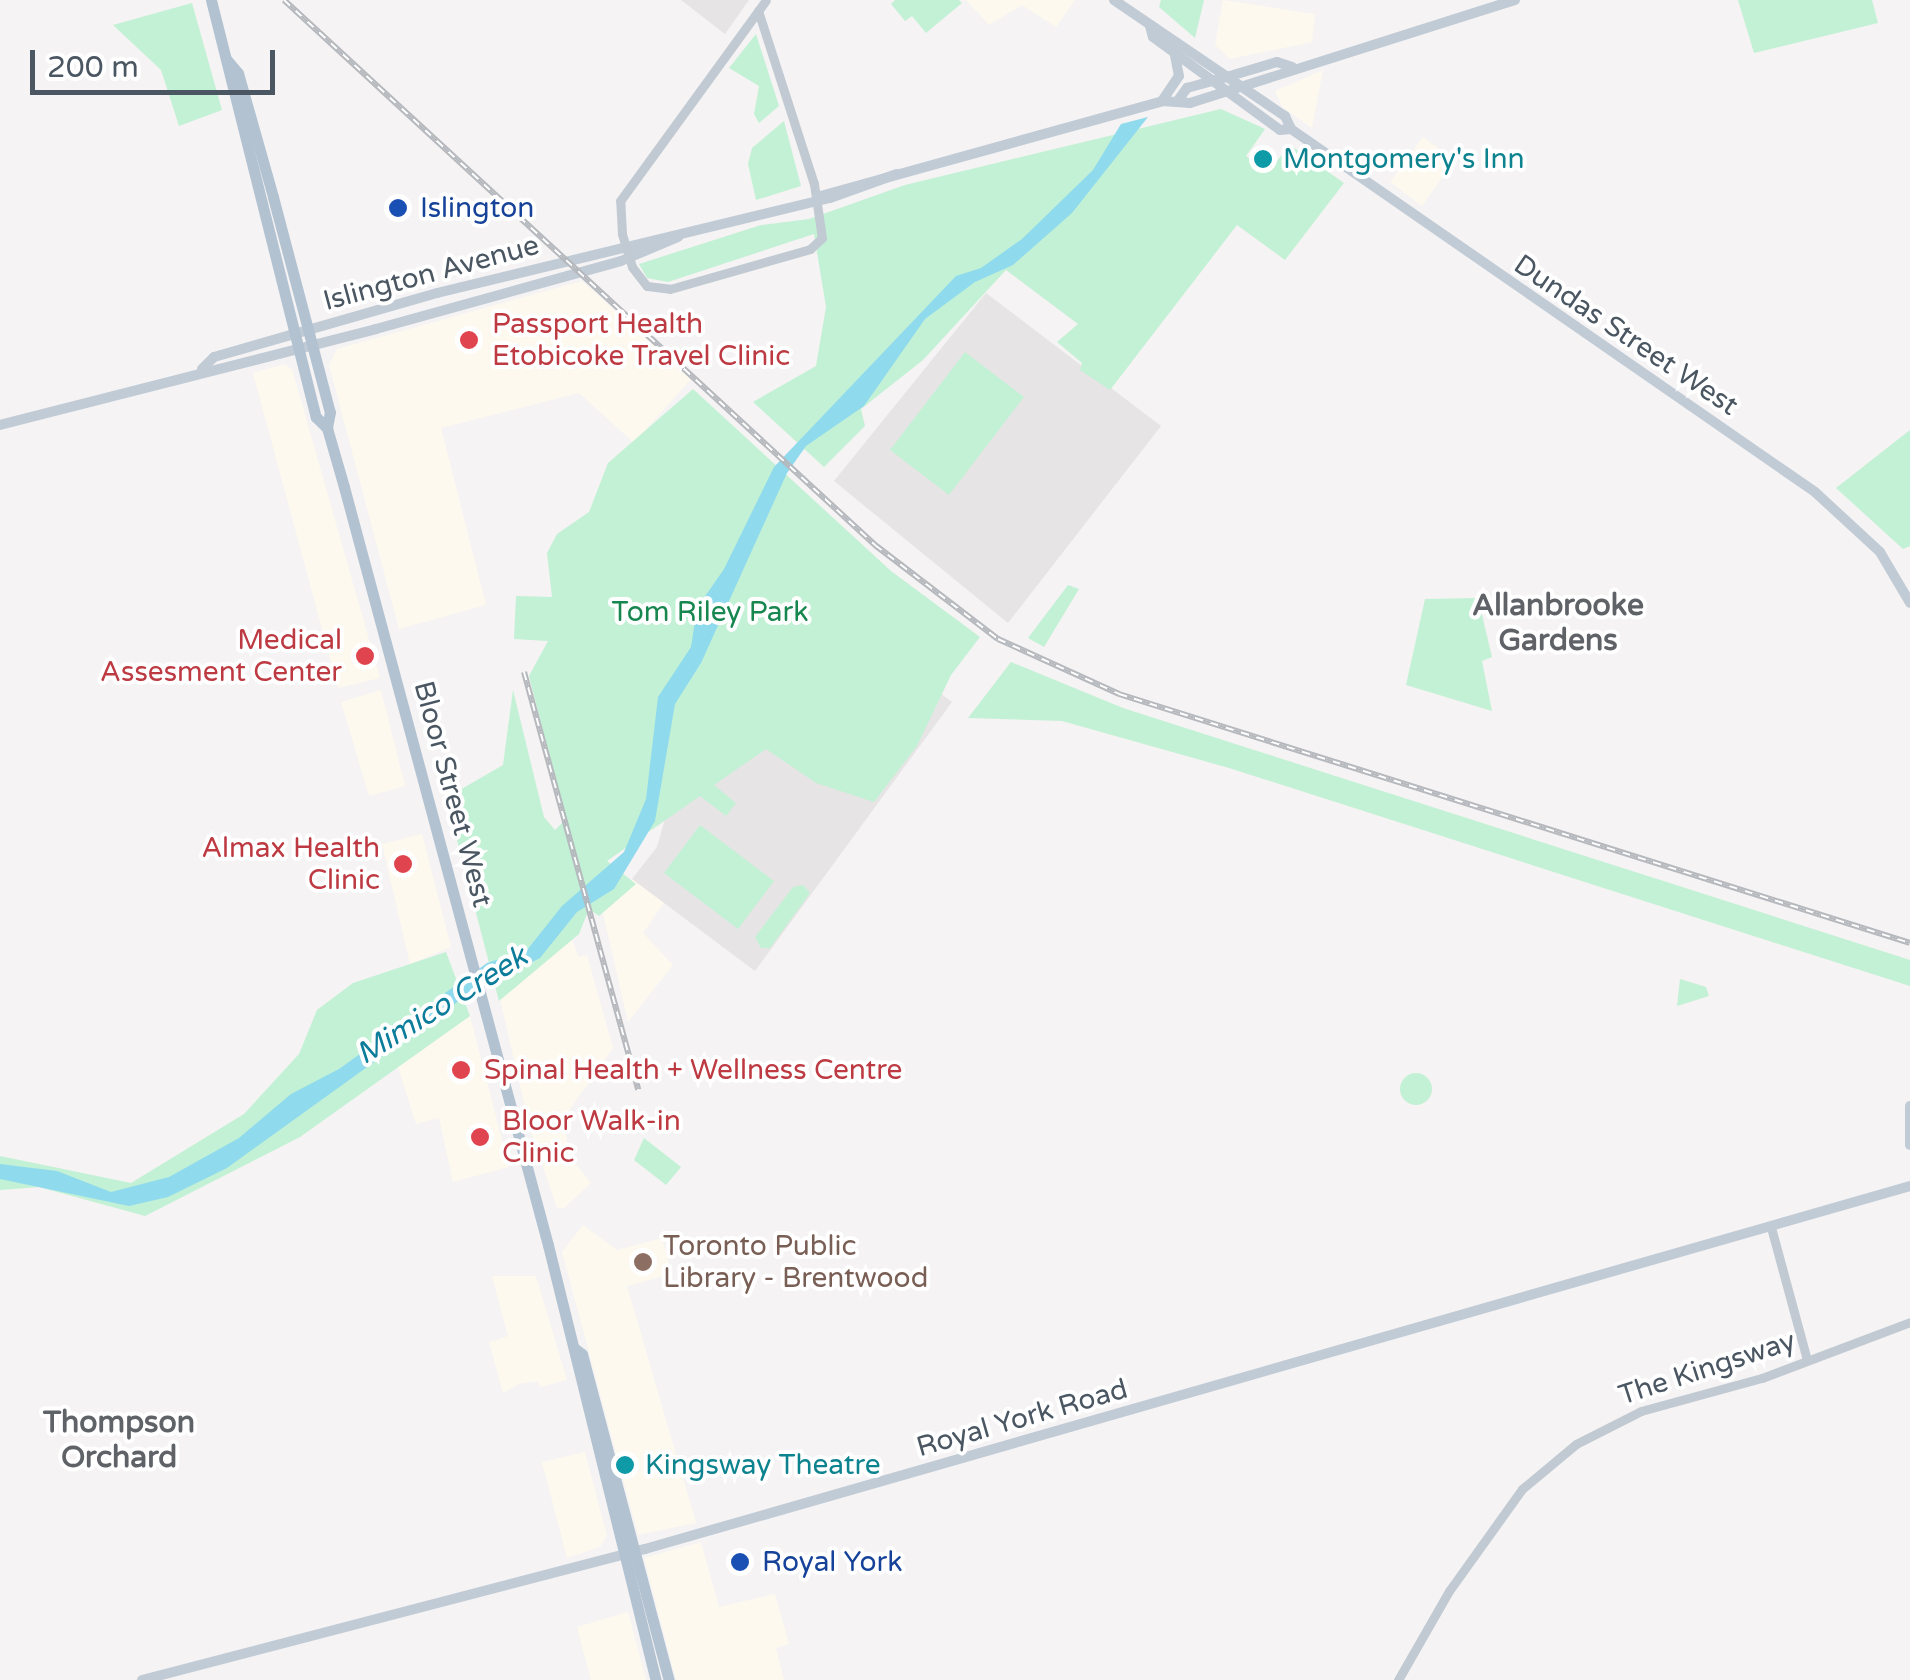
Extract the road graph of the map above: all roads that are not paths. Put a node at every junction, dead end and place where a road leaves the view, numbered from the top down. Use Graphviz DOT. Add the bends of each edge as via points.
graph roads {
  1 [pos="211,0"];
  2 [pos="766,0"];
  3 [pos="1114,0"];
  4 [pos="1516,0"];
  5 [pos="758,11"];
  6 [pos="1150,26"];
  7 [pos="1174,54"];
  8 [pos="227,60"];
  9 [pos="1292,67"];
  10 [pos="1230,76"];
  11 [pos="1280,76"];
  12 [pos="1212,81"];
  13 [pos="1244,86"];
  14 [pos="1228,92"];
  15 [pos="1179,99"];
  16 [pos="1162,101"];
  17 [pos="1270,105"];
  18 [pos="1291,129"];
  19 [pos="818,197"];
  20 [pos="678,237"];
  21 [pos="372,312"];
  22 [pos="376,329"];
  23 [pos="308,330"];
  24 [pos="294,335"];
  25 [pos="312,345"];
  26 [pos="298,349"];
  27 [pos="202,369"];
  28 [pos="0,425"];
  29 [pos="327,428"];
  30 [pos="1910,603"];
  31 [pos="1910,1106"];
  32 [pos="1910,1145"];
  33 [pos="1909,1185"];
  34 [pos="1772,1230"];
  35 [pos="1910,1322"];
  36 [pos="1806,1360"];
  37 [pos="628,1554"];
  38 [pos="142,1680"];
  39 [pos="656,1680"];
  40 [pos="669,1680"];
  41 [pos="1398,1680"];
  1 -- 8 [label="main road, Bloor Street West"];
  2 -- 5 [label="street"];
  3 -- 6 [label="main road, Dundas Street West"];
  4 -- 9 [label="main road, Islington Avenue"];
  5 -- 19 [label="street"];
  5 -- 19 [label="street, bridge" via="620,201 632,266 647,286 664,290 810,249 824,231"];
  6 -- 7 [label="main road, Dundas Street West" via="1152,37"];
  6 -- 10 [label="main road, Dundas Street West"];
  7 -- 12 [label="main road, Dundas Street West"];
  7 -- 16 [label="main road" via="1179,76"];
  8 -- 23 [label="main road, Bloor Street West" via="238,73"];
  8 -- 24 [label="main road, Bloor Street West" via="225,75"];
  9 -- 10 [label="main road, Islington Avenue" via="1277,62"];
  9 -- 11 [label="main road, Islington Avenue"];
  10 -- 12 [label="main road, Islington Avenue"];
  10 -- 13 [label="main road, Dundas Street West"];
  11 -- 13 [label="main road, Islington Avenue"];
  11 -- 17 [label="main road" via="1268,90"];
  12 -- 14 [label="main road, Dundas Street West"];
  12 -- 15 [label="main road, Islington Avenue" via="1187,88"];
  13 -- 14 [label="main road, Islington Avenue"];
  13 -- 17 [label="main road, Dundas Street West"];
  14 -- 15 [label="main road, Islington Avenue" via="1190,103"];
  14 -- 18 [label="main road, Dundas Street West" via="1280,130"];
  15 -- 16 [label="main road, Islington Avenue"];
  16 -- 19 [label="main road, Islington Avenue"];
  17 -- 18 [label="main road, Dundas Street West"];
  18 -- 30 [label="main road, Dundas Street West" via="1815,492 1880,552"];
  19 -- 20 [label="main road, Islington Avenue"];
  20 -- 21 [label="main road, Islington Avenue" via="664,235"];
  20 -- 22 [label="main road, Islington Avenue" via="621,260"];
  21 -- 22 [label="main road"];
  21 -- 23 [label="main road, Islington Avenue"];
  22 -- 25 [label="main road, Islington Avenue"];
  23 -- 24 [label="main road, Islington Avenue"];
  23 -- 25 [label="main road, Bloor Street West"];
  24 -- 26 [label="main road, Bloor Street West"];
  24 -- 27 [label="main road, Islington Avenue" via="214,358"];
  25 -- 26 [label="main road, Islington Avenue"];
  25 -- 29 [label="main road, Bloor Street West" via="330,412"];
  26 -- 27 [label="main road, Islington Avenue" via="217,372"];
  26 -- 29 [label="main road, Bloor Street West" via="316,418"];
  27 -- 28 [label="main road, Islington Avenue"];
  29 -- 37 [label="main road, Bloor Street West"];
  31 -- 32 [label="main road"];
  33 -- 34 [label="main road, Royal York Road"];
  34 -- 36 [label="street"];
  34 -- 37 [label="main road, Royal York Road"];
  35 -- 36 [label="street, The Kingsway"];
  36 -- 41 [label="street, The Kingsway" via="1641,1411 1558,1457 1522,1489 1483,1542"];
  37 -- 38 [label="main road, Royal York Road"];
  37 -- 39 [label="main road, Bloor Street West"];
  37 -- 40 [label="main road, Bloor Street West"];
}
